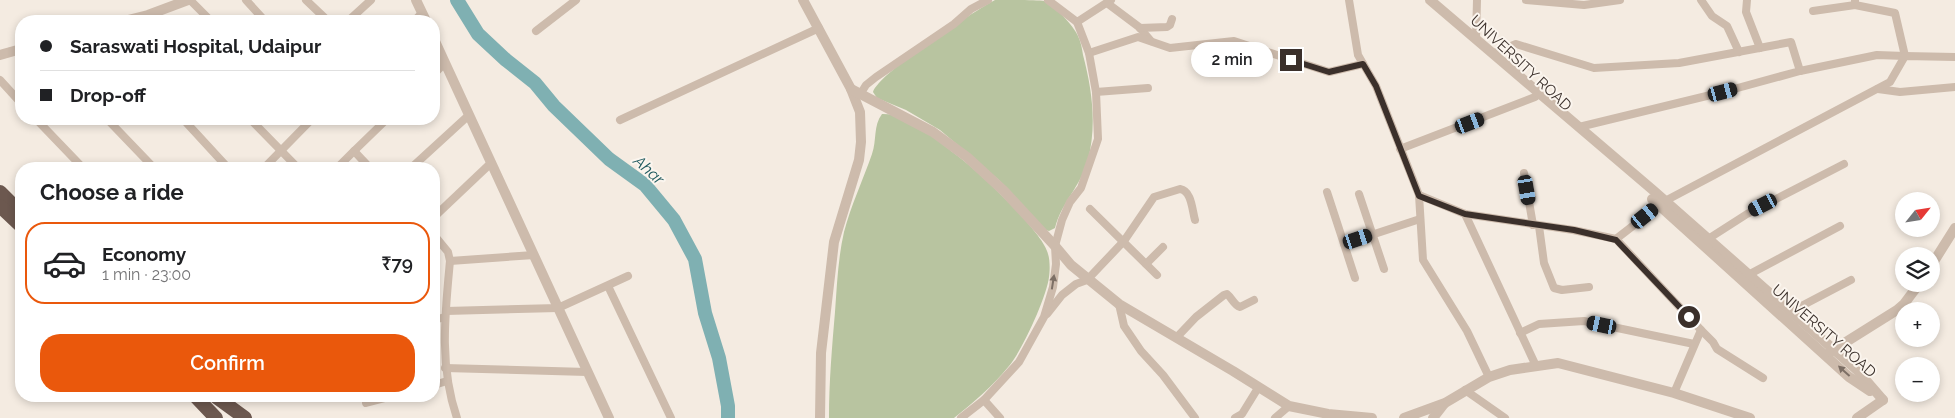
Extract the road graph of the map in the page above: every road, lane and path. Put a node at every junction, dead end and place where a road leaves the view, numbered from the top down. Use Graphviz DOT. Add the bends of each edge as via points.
graph roads {
  1 [pos="189,0"];
  2 [pos="246,0"];
  3 [pos="306,0"];
  4 [pos="372,0"];
  5 [pos="416,0"];
  6 [pos="576,0"];
  7 [pos="804,0"];
  8 [pos="988,0"];
  9 [pos="1048,0"];
  10 [pos="1349,0"];
  11 [pos="1430,0"];
  12 [pos="1477,0"];
  13 [pos="1526,0"];
  14 [pos="1620,0"];
  15 [pos="1701,0"];
  16 [pos="1747,0"];
  17 [pos="1109,2"];
  18 [pos="1855,2"];
  19 [pos="1813,11"];
  20 [pos="157,15"];
  21 [pos="204,15"];
  22 [pos="260,15"];
  23 [pos="322,15"];
  24 [pos="355,15"];
  25 [pos="423,15"];
  26 [pos="1172,19"];
  27 [pos="1077,22"];
  28 [pos="1457,23"];
  29 [pos="819,28"];
  30 [pos="1140,28"];
  31 [pos="536,31"];
  32 [pos="1476,39"];
  33 [pos="1152,42"];
  34 [pos="1760,48"];
  35 [pos="15,51"];
  36 [pos="1739,52"];
  37 [pos="440,53"];
  38 [pos="1089,53"];
  39 [pos="1494,53"];
  40 [pos="0,55"];
  41 [pos="1905,56"];
  42 [pos="1955,57"];
  43 [pos="445,64"];
  44 [pos="1363,64"];
  45 [pos="440,69"];
  46 [pos="1800,72"];
  47 [pos="0,80"];
  48 [pos="1955,87"];
  49 [pos="1148,88"];
  50 [pos="1878,88"];
  51 [pos="851,89"];
  52 [pos="1096,92"];
  53 [pos="862,93"];
  54 [pos="15,96"];
  55 [pos="1535,98"];
  56 [pos="469,115"];
  57 [pos="620,120"];
  58 [pos="42,125"];
  59 [pos="113,125"];
  60 [pos="189,125"];
  61 [pos="256,125"];
  62 [pos="304,125"];
  63 [pos="382,125"];
  64 [pos="1580,127"];
  65 [pos="281,150"];
  66 [pos="1400,150"];
  67 [pos="354,151"];
  68 [pos="77,162"];
  69 [pos="148,162"];
  70 [pos="223,162"];
  71 [pos="270,162"];
  72 [pos="292,162"];
  73 [pos="343,162"];
  74 [pos="364,162"];
  75 [pos="418,162"];
  76 [pos="491,164"];
  77 [pos="1844,164"];
  78 [pos="1524,173"];
  79 [pos="0,192"];
  80 [pos="1327,192"];
  81 [pos="1359,194"];
  82 [pos="1419,196"];
  83 [pos="1662,203"];
  84 [pos="0,206"];
  85 [pos="15,207"];
  86 [pos="1090,209"];
  87 [pos="440,211"];
  88 [pos="1465,214"];
  89 [pos="1420,219"];
  90 [pos="15,220"];
  91 [pos="1195,220"];
  92 [pos="1955,220"];
  93 [pos="1536,225"];
  94 [pos="1840,226"];
  95 [pos="1955,228"];
  96 [pos="1372,235"];
  97 [pos="1708,238"];
  98 [pos="1616,240"];
  99 [pos="1124,241"];
  100 [pos="440,242"];
  101 [pos="1344,244"];
  102 [pos="1055,246"];
  103 [pos="1163,247"];
  104 [pos="1936,247"];
  105 [pos="1940,252"];
  106 [pos="534,255"];
  107 [pos="450,261"];
  108 [pos="1146,264"];
  109 [pos="1384,270"];
  110 [pos="1748,274"];
  111 [pos="1157,275"];
  112 [pos="628,276"];
  113 [pos="1355,278"];
  114 [pos="1087,280"];
  115 [pos="1851,280"];
  116 [pos="608,286"];
  117 [pos="1589,287"];
  118 [pos="1254,300"];
  119 [pos="1119,304"];
  120 [pos="558,308"];
  121 [pos="1895,311"];
  122 [pos="1790,312"];
  123 [pos="445,314"];
  124 [pos="440,317"];
  125 [pos="1044,317"];
  126 [pos="1701,330"];
  127 [pos="1520,333"];
  128 [pos="1177,337"];
  129 [pos="1694,344"];
  130 [pos="1829,352"];
  131 [pos="1536,366"];
  132 [pos="445,368"];
  133 [pos="587,372"];
  134 [pos="1489,377"];
  135 [pos="1763,378"];
  136 [pos="447,381"];
  137 [pos="440,383"];
  138 [pos="1258,388"];
  139 [pos="1465,390"];
  140 [pos="1674,393"];
  141 [pos="984,400"];
  142 [pos="201,402"];
  143 [pos="220,402"];
  144 [pos="221,402"];
  145 [pos="370,402"];
  146 [pos="366,403"];
  147 [pos="1445,404"];
  148 [pos="1290,406"];
  149 [pos="216,417"];
  150 [pos="232,418"];
  151 [pos="245,418"];
  152 [pos="457,418"];
  153 [pos="608,418"];
  154 [pos="671,418"];
  155 [pos="820,418"];
  156 [pos="961,418"];
  157 [pos="1000,418"];
  158 [pos="1195,418"];
  159 [pos="1236,418"];
  160 [pos="1276,418"];
  161 [pos="1372,418"];
  162 [pos="1404,418"];
  163 [pos="1433,418"];
  164 [pos="1505,418"];
  165 [pos="1750,418"];
  166 [pos="1857,418"];
  1 -- 20 [label="street"];
  1 -- 21 [label="street"];
  2 -- 22 [label="street"];
  3 -- 23 [label="street"];
  4 -- 24 [label="street"];
  5 -- 25 [label="street"];
  6 -- 31 [label="street"];
  7 -- 29 [label="street"];
  8 -- 53 [label="street" via="876,77"];
  9 -- 27 [label="street"];
  10 -- 44 [label="street" via="1358,54"];
  11 -- 28 [label="street, UNIVERSITY ROAD"];
  12 -- 32 [label="street"];
  13 -- 14 [label="street" via="1584,5"];
  15 -- 36 [label="street" via="1712,16 1726,26"];
  16 -- 34 [label="street" via="1746,12"];
  17 -- 27 [label="street"];
  17 -- 30 [label="street"];
  18 -- 19 [label="street"];
  18 -- 41 [label="street" via="1895,13"];
  26 -- 30 [label="street" via="1167,27"];
  27 -- 38 [label="street"];
  28 -- 32 [label="street, UNIVERSITY ROAD"];
  28 -- 55 [label="street, UNIVERSITY ROAD" via="1490,59"];
  29 -- 51 [label="street"];
  29 -- 57 [label="street"];
  30 -- 33 [label="street"];
  32 -- 39 [label="street, UNIVERSITY ROAD"];
  33 -- 38 [label="street" via="1138,37"];
  33 -- 44 [label="street" via="1170,48 1234,41 1329,72"];
  34 -- 36 [label="street"];
  34 -- 46 [label="street" via="1791,42"];
  35 -- 40 [label="street"];
  36 -- 39 [label="street" via="1679,63 1594,68 1516,44"];
  37 -- 43 [label="street"];
  38 -- 52 [label="street"];
  39 -- 64 [label="street, UNIVERSITY ROAD"];
  41 -- 42 [label="street"];
  41 -- 46 [label="street" via="1877,55"];
  41 -- 50 [label="street" via="1890,82"];
  43 -- 45 [label="street"];
  43 -- 56 [label="street"];
  44 -- 66 [label="street" via="1376,86"];
  46 -- 64 [label="street"];
  47 -- 54 [label="street"];
  48 -- 50 [label="street" via="1900,92"];
  49 -- 52 [label="street"];
  50 -- 83 [label="street"];
  51 -- 53 [label="street"];
  51 -- 155 [label="street" via="860,112 862,142 834,242 821,352"];
  52 -- 102 [label="street" via="1098,139 1081,188 1062,220"];
  53 -- 102 [label="street" via="933,132 967,157"];
  55 -- 66 [label="street"];
  55 -- 83 [label="street, UNIVERSITY ROAD"];
  56 -- 75 [label="street"];
  56 -- 76 [label="street"];
  58 -- 68 [label="street"];
  59 -- 69 [label="street"];
  60 -- 70 [label="street"];
  61 -- 65 [label="street"];
  62 -- 65 [label="street"];
  63 -- 67 [label="street"];
  64 -- 83 [label="street, UNIVERSITY ROAD"];
  65 -- 71 [label="street"];
  65 -- 72 [label="street"];
  66 -- 82 [label="street"];
  67 -- 73 [label="street"];
  67 -- 74 [label="street"];
  76 -- 87 [label="street"];
  76 -- 106 [label="street"];
  77 -- 97 [label="street"];
  78 -- 93 [label="street"];
  79 -- 85 [label="highway"];
  80 -- 101 [label="street"];
  81 -- 96 [label="street"];
  82 -- 88 [label="street"];
  82 -- 89 [label="street"];
  83 -- 97 [label="street, UNIVERSITY ROAD"];
  83 -- 98 [label="street"];
  83 -- 130 [label="street, UNIVERSITY ROAD"];
  84 -- 90 [label="highway"];
  86 -- 99 [label="street"];
  88 -- 93 [label="street"];
  88 -- 127 [label="street"];
  89 -- 96 [label="street"];
  89 -- 134 [label="street" via="1423,260 1467,331"];
  91 -- 99 [label="street" via="1188,193 1184,190 1154,196"];
  92 -- 104 [label="street"];
  93 -- 98 [label="street"];
  93 -- 117 [label="street" via="1544,263 1554,288"];
  94 -- 110 [label="street"];
  95 -- 105 [label="street"];
  96 -- 101 [label="street"];
  96 -- 109 [label="street"];
  97 -- 110 [label="street, UNIVERSITY ROAD"];
  98 -- 126 [label="street"];
  99 -- 108 [label="street"];
  99 -- 114 [label="street"];
  100 -- 107 [label="street"];
  101 -- 113 [label="street"];
  102 -- 114 [label="street"];
  125 -- 102 [label="street, one-way" via="1053,288"];
  103 -- 108 [label="street"];
  106 -- 107 [label="street"];
  106 -- 120 [label="street"];
  107 -- 123 [label="street"];
  108 -- 111 [label="street"];
  110 -- 122 [label="street, UNIVERSITY ROAD"];
  112 -- 116 [label="street"];
  114 -- 119 [label="street"];
  114 -- 125 [label="street" via="1062,295"];
  115 -- 122 [label="street"];
  116 -- 120 [label="street"];
  116 -- 154 [label="street"];
  118 -- 128 [label="street" via="1240,307 1230,296 1224,295"];
  119 -- 128 [label="street"];
  119 -- 158 [label="street" via="1124,326"];
  120 -- 123 [label="street"];
  120 -- 133 [label="street"];
  121 -- 130 [label="street"];
  122 -- 130 [label="street, UNIVERSITY ROAD"];
  123 -- 124 [label="street"];
  123 -- 132 [label="street"];
  125 -- 141 [label="street" via="1020,362"];
  126 -- 129 [label="street"];
  126 -- 135 [label="street" via="1716,349"];
  127 -- 129 [label="street" via="1538,324 1584,321"];
  127 -- 131 [label="street"];
  128 -- 138 [label="street"];
  129 -- 140 [label="street"];
  130 -- 166 [label="street, UNIVERSITY ROAD" via="1849,377 1883,400"];
  131 -- 134 [label="street"];
  131 -- 140 [label="street" via="1558,363"];
  132 -- 133 [label="street"];
  132 -- 136 [label="street"];
  133 -- 153 [label="street"];
  134 -- 139 [label="street"];
  136 -- 137 [label="street"];
  136 -- 152 [label="street"];
  138 -- 148 [label="street"];
  138 -- 159 [label="street"];
  139 -- 147 [label="street"];
  139 -- 164 [label="street"];
  140 -- 165 [label="street"];
  141 -- 156 [label="street"];
  141 -- 157 [label="street"];
  142 -- 149 [label="highway"];
  143 -- 150 [label="highway"];
  144 -- 151 [label="highway"];
  145 -- 146 [label="street"];
  147 -- 162 [label="street"];
  147 -- 163 [label="street"];
  148 -- 160 [label="street"];
  148 -- 161 [label="street"];
}
